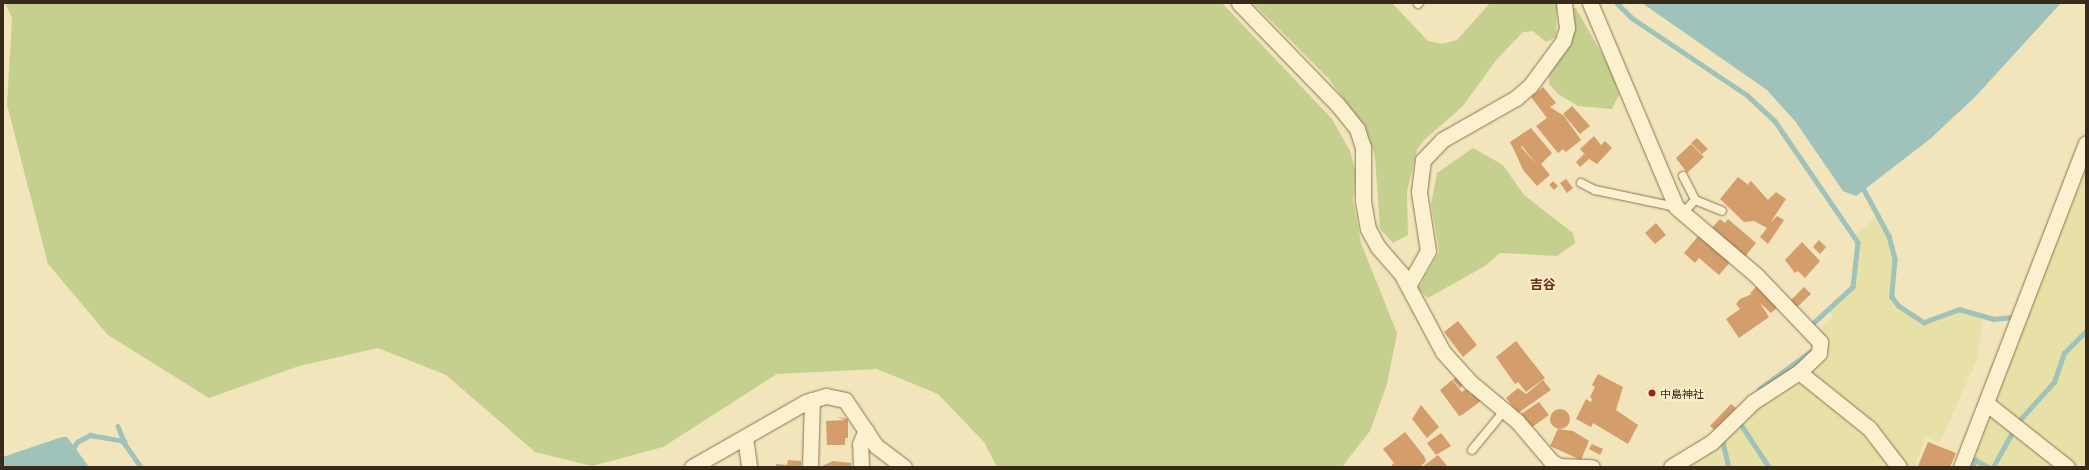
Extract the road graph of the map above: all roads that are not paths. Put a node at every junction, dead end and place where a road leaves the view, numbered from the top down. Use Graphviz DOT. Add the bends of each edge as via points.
graph roads {
  1 [pos="1239,3"];
  2 [pos="1564,3"];
  3 [pos="1590,3"];
  4 [pos="2086,143"];
  5 [pos="1682,176"];
  6 [pos="1581,183"];
  7 [pos="1695,200"];
  8 [pos="1680,210"];
  9 [pos="1722,211"];
  10 [pos="1408,286"];
  11 [pos="1799,372"];
  12 [pos="812,400"];
  13 [pos="1986,403"];
  14 [pos="1505,410"];
  15 [pos="866,430"];
  16 [pos="745,437"];
  17 [pos="1472,450"];
  18 [pos="692,467"];
  19 [pos="749,467"];
  20 [pos="810,467"];
  21 [pos="861,467"];
  22 [pos="904,467"];
  23 [pos="1592,467"];
  24 [pos="1671,467"];
  25 [pos="1899,467"];
  26 [pos="1961,467"];
  27 [pos="2067,467"];
  1 -- 10 [label="street" via="1337,104 1357,129 1363,147 1363,200 1368,229"];
  2 -- 10 [label="street" via="1567,28 1563,41 1530,86 1516,98 1442,140 1423,160 1419,192 1428,251"];
  3 -- 8 [label="street"];
  4 -- 13 [label="street"];
  5 -- 7 [label="lane"];
  6 -- 8 [label="lane" via="1595,190"];
  7 -- 8 [label="lane"];
  7 -- 9 [label="lane"];
  8 -- 11 [label="street" via="1756,275 1820,342 1819,353"];
  10 -- 14 [label="street" via="1443,352 1470,382"];
  11 -- 24 [label="street" via="1753,402 1712,442"];
  11 -- 25 [label="street" via="1870,428"];
  12 -- 15 [label="street" via="826,396 845,400"];
  12 -- 16 [label="street"];
  12 -- 20 [label="street"];
  13 -- 26 [label="street"];
  13 -- 27 [label="street"];
  14 -- 17 [label="lane"];
  14 -- 23 [label="street" via="1551,461 1559,466"];
  15 -- 21 [label="street" via="860,444"];
  15 -- 22 [label="street" via="876,446"];
  16 -- 18 [label="street"];
  16 -- 19 [label="street"];
}
